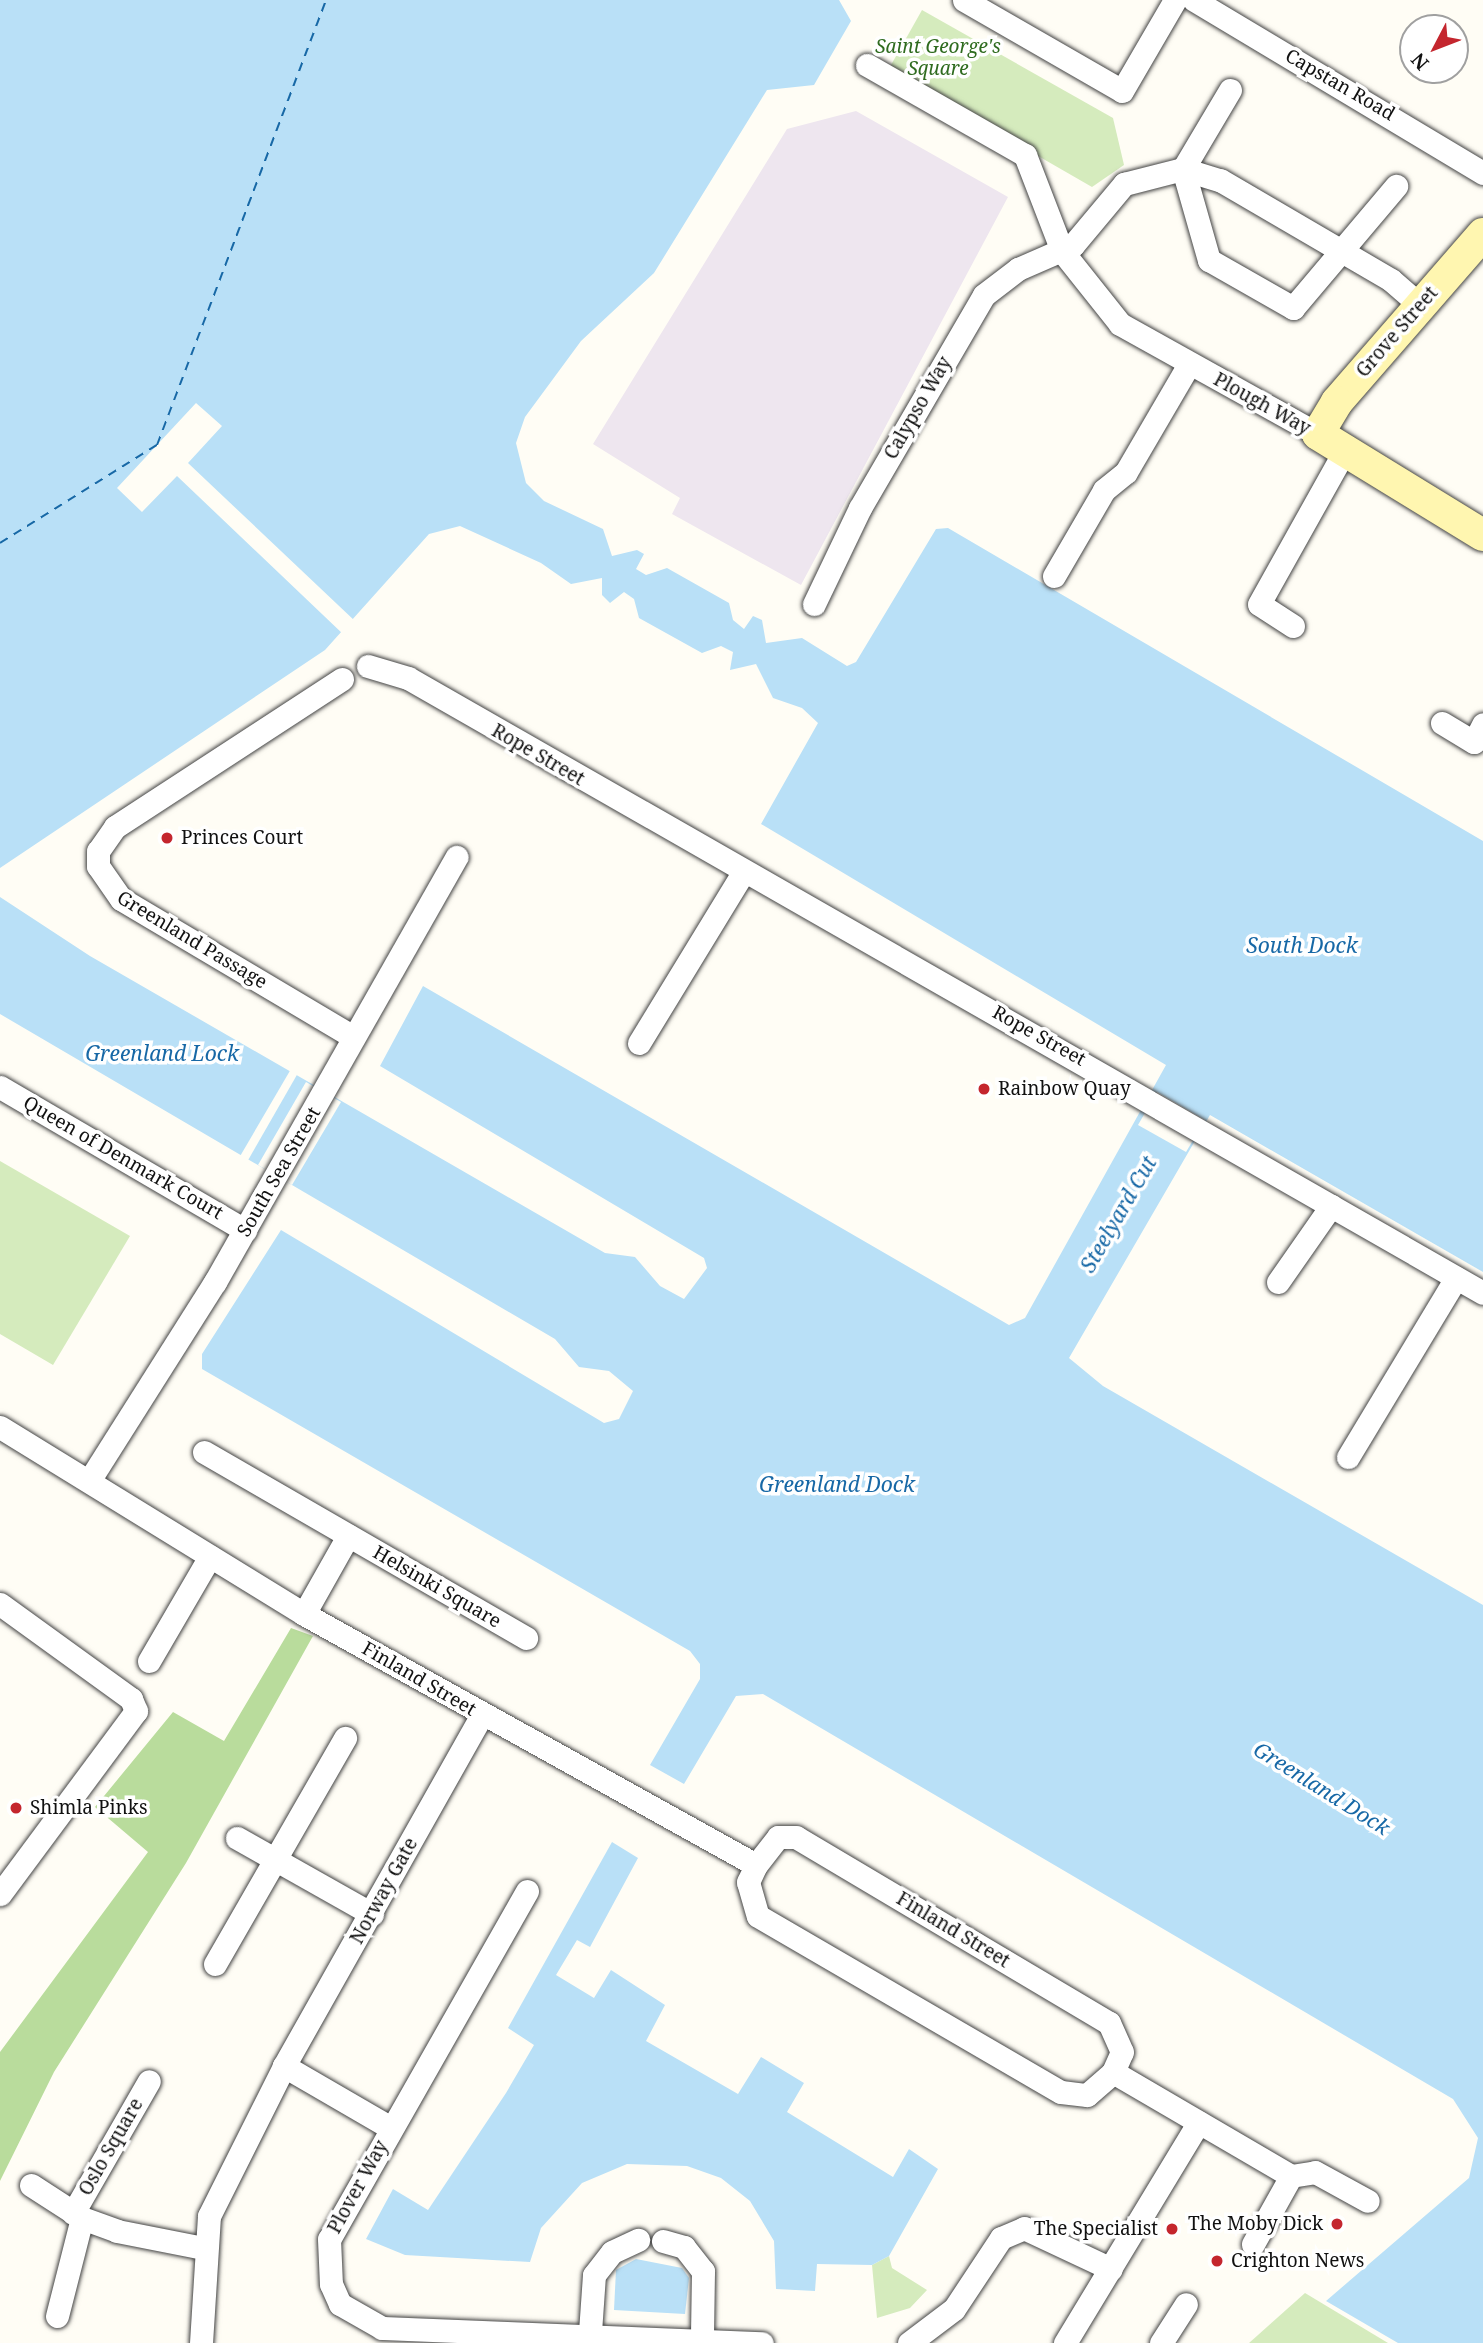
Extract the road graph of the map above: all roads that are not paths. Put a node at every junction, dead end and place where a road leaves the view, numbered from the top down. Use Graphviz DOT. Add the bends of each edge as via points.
graph roads {
  1 [pos="964,0"];
  2 [pos="1175,0"];
  3 [pos="1194,0"];
  4 [pos="867,65"];
  5 [pos="1230,90"];
  6 [pos="1183,169"];
  7 [pos="1483,173"];
  8 [pos="1396,186"];
  9 [pos="1483,234"];
  10 [pos="1340,250"];
  11 [pos="1062,251"];
  12 [pos="1420,304"];
  13 [pos="1189,364"];
  14 [pos="1318,434"];
  15 [pos="1345,450"];
  16 [pos="1483,535"];
  17 [pos="1055,576"];
  18 [pos="814,604"];
  19 [pos="1293,626"];
  20 [pos="368,666"];
  21 [pos="342,679"];
  22 [pos="1442,723"];
  23 [pos="1483,724"];
  24 [pos="456,857"];
  25 [pos="743,874"];
  26 [pos="353,1037"];
  27 [pos="639,1043"];
  28 [pos="0,1087"];
  29 [pos="1331,1206"];
  30 [pos="245,1230"];
  31 [pos="1456,1278"];
  32 [pos="1278,1282"];
  33 [pos="1483,1293"];
  34 [pos="0,1427"];
  35 [pos="204,1452"];
  36 [pos="1348,1457"];
  37 [pos="89,1481"];
  38 [pos="348,1536"];
  39 [pos="210,1556"];
  40 [pos="0,1604"];
  41 [pos="304,1614"];
  42 [pos="526,1638"];
  43 [pos="149,1661"];
  44 [pos="482,1715"];
  45 [pos="345,1738"];
  46 [pos="237,1838"];
  47 [pos="275,1860"];
  48 [pos="756,1865"];
  49 [pos="527,1891"];
  50 [pos="0,1894"];
  51 [pos="372,1914"];
  52 [pos="215,1964"];
  53 [pos="285,2066"];
  54 [pos="1113,2072"];
  55 [pos="149,2081"];
  56 [pos="1199,2122"];
  57 [pos="391,2128"];
  58 [pos="1291,2176"];
  59 [pos="31,2185"];
  60 [pos="1368,2201"];
  61 [pos="78,2216"];
  62 [pos="638,2240"];
  63 [pos="663,2241"];
  64 [pos="1253,2244"];
  65 [pos="203,2248"];
  66 [pos="1111,2269"];
  67 [pos="1186,2304"];
  68 [pos="57,2316"];
  69 [pos="590,2332"];
  70 [pos="702,2339"];
  71 [pos="201,2343"];
  72 [pos="762,2343"];
  73 [pos="909,2343"];
  74 [pos="1065,2343"];
  75 [pos="1161,2343"];
  1 -- 2 [label="street" via="1122,91"];
  3 -- 7 [label="street, Capstan Road"];
  4 -- 11 [label="street, Plough Way" via="1025,155"];
  5 -- 6 [label="street"];
  6 -- 10 [label="street" via="1220,180"];
  6 -- 10 [label="street" via="1209,260 1293,308"];
  6 -- 11 [label="street" via="1124,184"];
  8 -- 10 [label="street"];
  9 -- 12 [label="main road, Grove Street"];
  10 -- 12 [label="street"];
  11 -- 13 [label="street, Plough Way" via="1120,324"];
  11 -- 18 [label="street, Calypso Way" via="1018,269 984,295 860,508"];
  12 -- 14 [label="main road, Grove Street"];
  13 -- 14 [label="street, Plough Way"];
  13 -- 17 [label="street" via="1126,472 1104,490"];
  14 -- 15 [label="main road, Plough Way"];
  15 -- 16 [label="main road, Plough Way"];
  15 -- 19 [label="street" via="1259,604"];
  20 -- 25 [label="street, Rope Street" via="408,678"];
  21 -- 26 [label="street, Greenland Passage" via="115,827 98,851 97,866 121,900"];
  22 -- 23 [label="street" via="1474,742"];
  24 -- 26 [label="street, South Sea Street"];
  25 -- 27 [label="street"];
  25 -- 29 [label="street, Rope Street"];
  26 -- 30 [label="street, South Sea Street"];
  28 -- 30 [label="street, Queen of Denmark Court"];
  29 -- 31 [label="street, Rope Street"];
  29 -- 32 [label="street"];
  30 -- 37 [label="street, South Sea Street"];
  31 -- 33 [label="street, Rope Street"];
  31 -- 36 [label="street"];
  34 -- 37 [label="street"];
  35 -- 38 [label="street, Helsinki Square"];
  37 -- 39 [label="street, Finland Street"];
  38 -- 41 [label="street"];
  38 -- 42 [label="street, Helsinki Square"];
  39 -- 41 [label="street, Finland Street"];
  39 -- 43 [label="street"];
  40 -- 50 [label="street" via="131,1699 136,1711"];
  41 -- 44 [label="street, Finland Street"];
  44 -- 48 [label="street, Finland Street"];
  44 -- 51 [label="street, Norway Gate"];
  45 -- 47 [label="street"];
  46 -- 47 [label="street"];
  47 -- 51 [label="street"];
  47 -- 52 [label="street"];
  48 -- 54 [label="street" via="748,1882 758,1916 1061,2092 1087,2095"];
  48 -- 54 [label="street, Finland Street" via="778,1837 796,1837 1110,2023 1122,2052"];
  49 -- 57 [label="street, Plover Way"];
  51 -- 53 [label="street, Norway Gate"];
  53 -- 57 [label="street"];
  53 -- 65 [label="street, Norway Gate" via="221,2190"];
  54 -- 56 [label="street"];
  55 -- 61 [label="street, Oslo Square"];
  56 -- 58 [label="street"];
  56 -- 66 [label="street"];
  57 -- 69 [label="street, Plover Way" via="329,2239 331,2284 340,2304 382,2328"];
  58 -- 60 [label="street" via="1315,2172"];
  58 -- 64 [label="street"];
  59 -- 61 [label="street, Oslo Square"];
  61 -- 65 [label="street, Oslo Square"];
  61 -- 68 [label="street, Oslo Square"];
  62 -- 69 [label="street" via="612,2252 594,2275"];
  63 -- 70 [label="street" via="684,2247 703,2271"];
  65 -- 71 [label="street, Norway Gate"];
  66 -- 73 [label="street" via="1024,2228 1001,2238 954,2309"];
  66 -- 74 [label="street"];
  67 -- 75 [label="street"];
  69 -- 70 [label="street, Plover Way"];
  70 -- 72 [label="street, Plover Way"];
}
